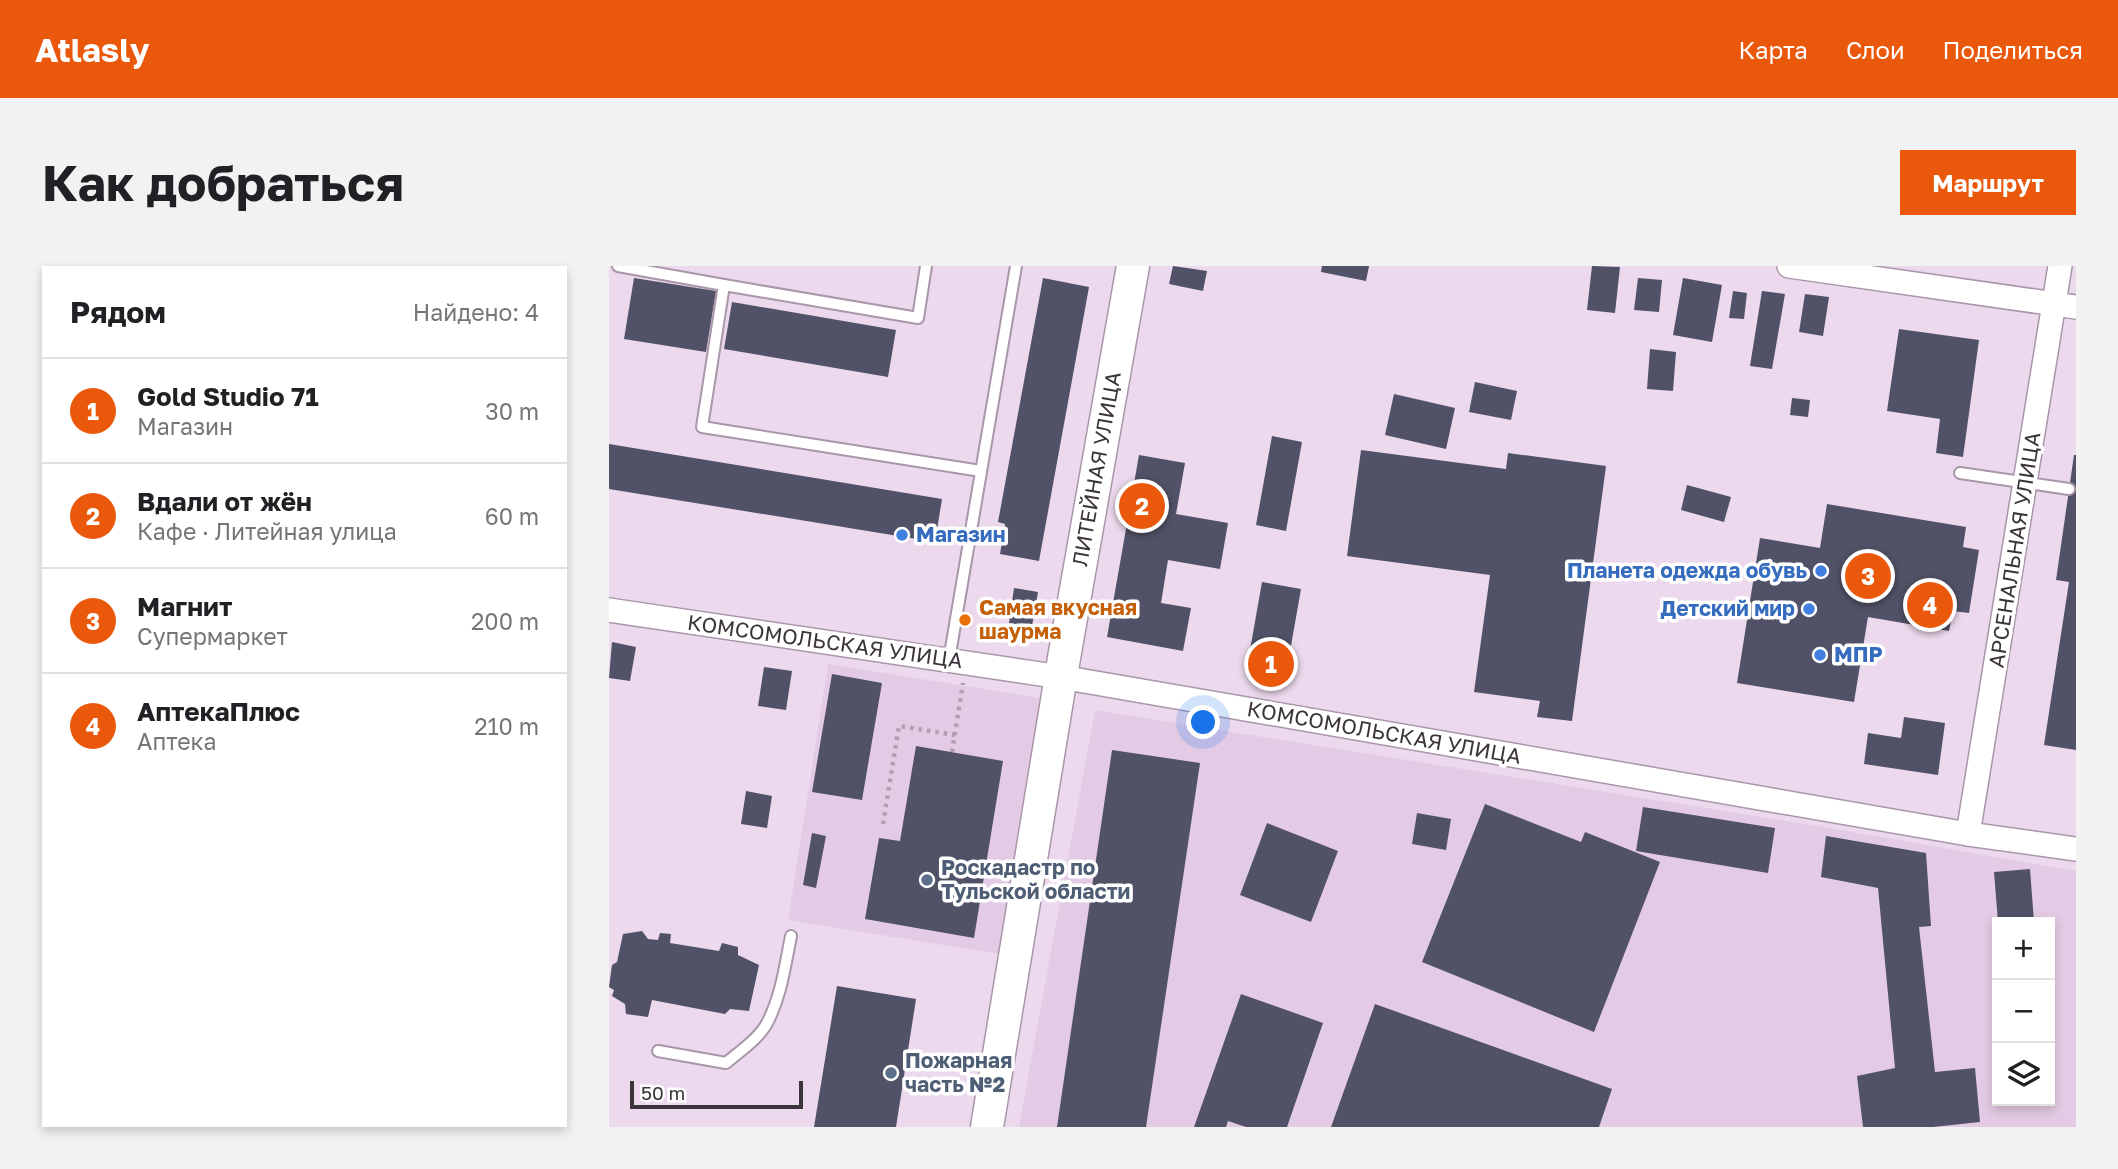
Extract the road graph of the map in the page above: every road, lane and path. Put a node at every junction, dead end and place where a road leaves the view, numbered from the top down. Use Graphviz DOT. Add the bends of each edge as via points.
graph roads {
  1 [pos="618,266"];
  2 [pos="926,266"];
  3 [pos="1016,266"];
  4 [pos="1133,266"];
  5 [pos="1789,266"];
  6 [pos="2060,266"];
  7 [pos="724,285"];
  8 [pos="2065,306"];
  9 [pos="981,471"];
  10 [pos="1960,474"];
  11 [pos="2026,483"];
  12 [pos="2069,489"];
  13 [pos="609,610"];
  14 [pos="949,660"];
  15 [pos="1061,677"];
  16 [pos="964,679"];
  17 [pos="955,735"];
  18 [pos="952,752"];
  19 [pos="883,824"];
  20 [pos="1968,834"];
  21 [pos="2076,849"];
  22 [pos="791,936"];
  23 [pos="658,1051"];
  24 [pos="987,1127"];
  1 -- 7 [label="lane"];
  2 -- 7 [label="lane" via="918,318"];
  3 -- 9 [label="lane"];
  4 -- 15 [label="street, ЛИТЕЙНАЯ УЛИЦА"];
  5 -- 8 [label="street"];
  6 -- 8 [label="street, АРСЕНАЛЬНАЯ УЛИЦА"];
  7 -- 9 [label="lane" via="702,427"];
  8 -- 11 [label="street, АРСЕНАЛЬНАЯ УЛИЦА"];
  9 -- 14 [label="lane"];
  10 -- 11 [label="lane"];
  11 -- 12 [label="lane"];
  11 -- 20 [label="street, АРСЕНАЛЬНАЯ УЛИЦА"];
  13 -- 14 [label="street, КОМСОМОЛЬСКАЯ УЛИЦА"];
  14 -- 15 [label="street, КОМСОМОЛЬСКАЯ УЛИЦА"];
  15 -- 20 [label="street, КОМСОМОЛЬСКАЯ УЛИЦА"];
  15 -- 24 [label="street, ЛИТЕЙНАЯ УЛИЦА"];
  16 -- 17 [label="path"];
  17 -- 18 [label="path"];
  17 -- 19 [label="path" via="899,726"];
  20 -- 21 [label="street, КОМСОМОЛЬСКАЯ УЛИЦА"];
  22 -- 23 [label="lane" via="780,992 765,1027 746,1047 726,1063"];
}
